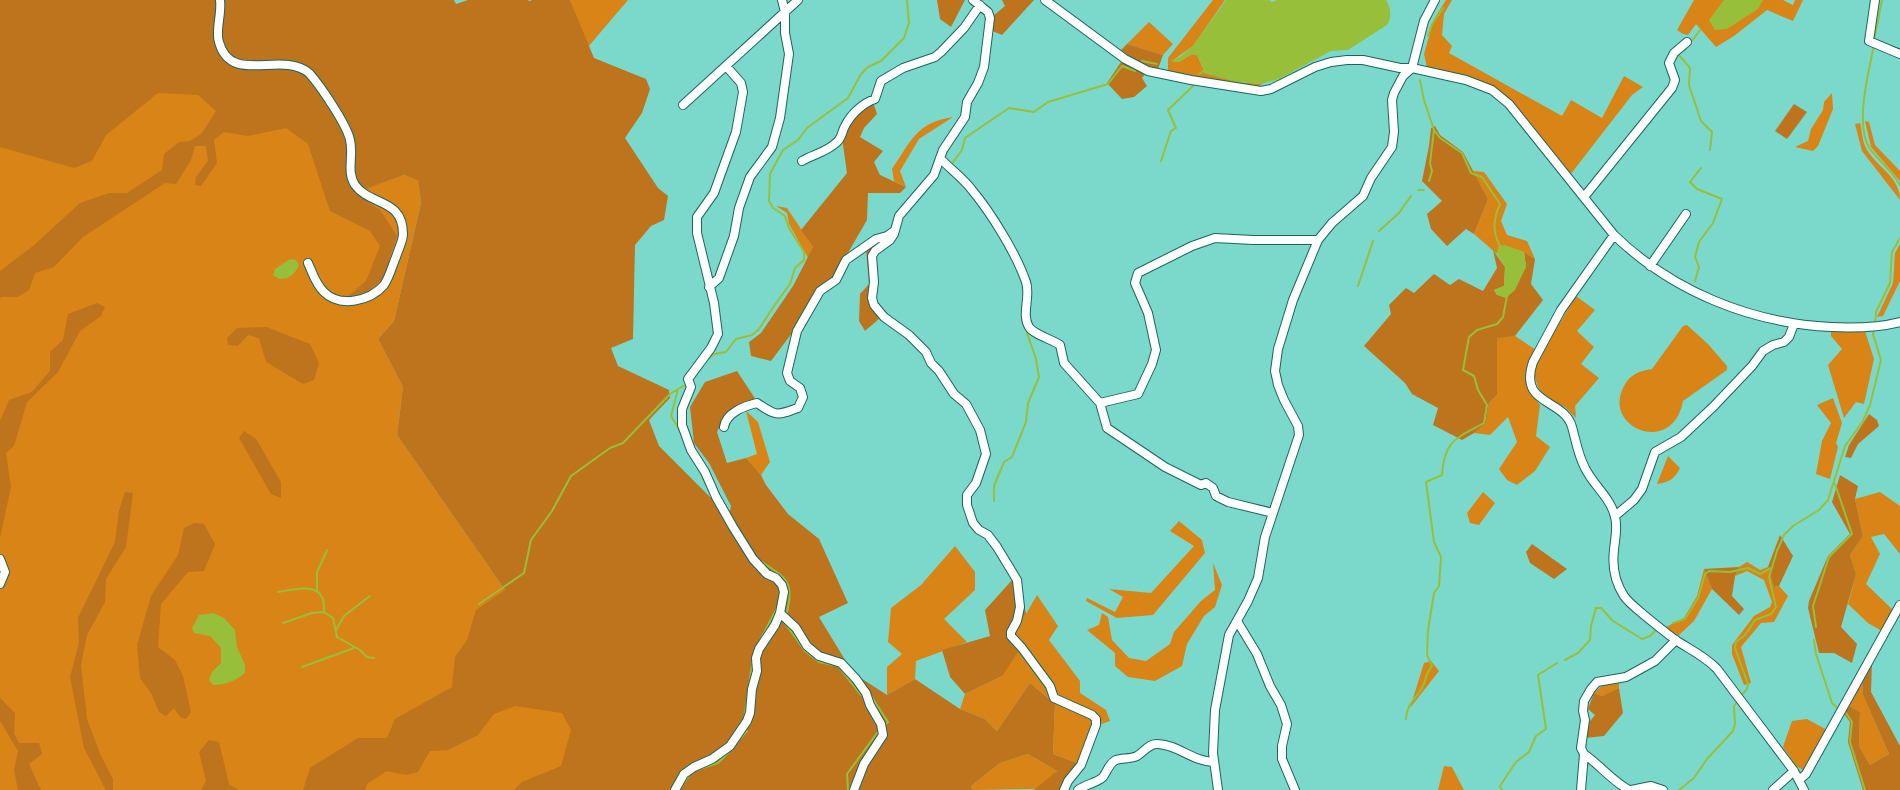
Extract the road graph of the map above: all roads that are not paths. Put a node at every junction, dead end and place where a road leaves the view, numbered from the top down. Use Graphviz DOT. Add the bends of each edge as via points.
graph roads {
  1 [pos="220,0"];
  2 [pos="782,0"];
  3 [pos="798,0"];
  4 [pos="973,0"];
  5 [pos="1044,0"];
  6 [pos="1435,0"];
  7 [pos="1875,0"];
  8 [pos="980,5"];
  9 [pos="786,12"];
  10 [pos="1687,42"];
  11 [pos="1900,54"];
  12 [pos="726,66"];
  13 [pos="1412,68"];
  14 [pos="683,105"];
  15 [pos="940,158"];
  16 [pos="802,161"];
  17 [pos="1584,197"];
  18 [pos="1686,214"];
  19 [pos="894,231"];
  20 [pos="1614,235"];
  21 [pos="1318,240"];
  22 [pos="308,263"];
  23 [pos="1650,266"];
  24 [pos="709,287"];
  25 [pos="1900,322"];
  26 [pos="1794,324"];
  27 [pos="1100,403"];
  28 [pos="724,427"];
  29 [pos="1273,513"];
  30 [pos="1615,516"];
  31 [pos="0,559"];
  32 [pos="0,584"];
  33 [pos="1900,605"];
  34 [pos="781,610"];
  35 [pos="1237,621"];
  36 [pos="1676,640"];
  37 [pos="1584,754"];
  38 [pos="1214,762"];
  39 [pos="1794,771"];
  40 [pos="1798,780"];
  41 [pos="675,790"];
  42 [pos="854,790"];
  43 [pos="1064,790"];
  44 [pos="1078,790"];
  45 [pos="1218,790"];
  46 [pos="1295,790"];
  47 [pos="1581,790"];
  48 [pos="1630,790"];
  49 [pos="1663,790"];
  50 [pos="1773,790"];
  51 [pos="1804,790"];
  1 -- 22 [label="street" via="218,41 225,56 237,64 256,66 280,63 300,67 310,73 348,133 352,152 350,169 354,182 360,192 391,206 402,227 403,236 388,278 377,291 353,302 337,300 324,292"];
  2 -- 9 [label="street"];
  3 -- 9 [label="street"];
  4 -- 8 [label="street"];
  5 -- 13 [label="street" via="1125,59 1148,71 1191,80 1261,91 1331,62 1363,60"];
  6 -- 13 [label="street" via="1424,21"];
  7 -- 11 [label="street" via="1869,40"];
  8 -- 15 [label="street" via="988,12 990,18 984,66 967,102 965,118"];
  8 -- 16 [label="street" via="964,28 941,52 935,57 903,68 881,81 875,99 864,103 846,125 839,141 829,150"];
  9 -- 12 [label="street"];
  9 -- 24 [label="street" via="785,32 789,54 780,118 774,140 766,157 750,177 739,208 734,236 719,278"];
  10 -- 17 [label="street" via="1674,53 1669,63 1676,80 1672,88"];
  12 -- 14 [label="street"];
  12 -- 24 [label="street" via="741,83 743,92 736,132 714,194 698,217 697,233"];
  13 -- 17 [label="street" via="1483,86 1501,96"];
  13 -- 21 [label="street" via="1403,76 1392,100 1392,147 1371,178 1364,196 1332,223"];
  15 -- 19 [label="street" via="934,175 899,216"];
  15 -- 27 [label="street" via="972,189 1001,232 1027,285 1026,318 1029,327 1060,345 1064,363"];
  17 -- 20 [label="street"];
  18 -- 23 [label="street"];
  19 -- 28 [label="street" via="876,239 846,260 836,280 820,291 797,331 788,373 790,381 800,388 803,397 798,408 783,414 775,414 757,403 743,406 724,422"];
  19 -- 43 [label="street" via="890,240 872,256 874,305 884,317 909,335 926,352 954,394 966,404 980,430 986,454 976,483 967,495 967,505 974,523 979,530 988,535 1017,580 1020,607 1011,636 1050,686 1054,698 1092,715 1096,720 1081,765"];
  20 -- 23 [label="street"];
  20 -- 30 [label="street" via="1561,310 1530,371 1536,394 1569,417 1585,469 1608,501"];
  21 -- 27 [label="street" via="1216,238 1192,246 1138,273 1135,283 1148,313 1156,350 1152,364 1138,394"];
  21 -- 29 [label="street" via="1293,300 1278,349 1275,371 1278,385 1298,426 1299,435"];
  23 -- 26 [label="street" via="1697,294 1767,318"];
  24 -- 34 [label="street" via="718,334 711,348 688,378 691,387 682,409 682,425 691,450 753,559 782,585 784,592"];
  25 -- 26 [label="street" via="1866,328"];
  26 -- 30 [label="street" via="1789,337 1784,342 1763,351 1713,407 1681,437 1655,452 1642,489 1634,500"];
  27 -- 29 [label="street" via="1107,428 1165,467 1201,485 1206,483 1213,488 1216,496 1228,502"];
  29 -- 35 [label="street" via="1265,537 1258,578"];
  30 -- 36 [label="street" via="1617,528 1613,567 1624,596"];
  31 -- 32 [label="street" via="5,572"];
  33 -- 40 [label="street" via="1806,774"];
  34 -- 41 [label="street" via="756,658 757,671 747,721 730,746 684,774"];
  34 -- 42 [label="street" via="807,646 819,656 841,663 856,679 882,726 880,740 859,775"];
  35 -- 38 [label="street" via="1229,635 1215,710"];
  35 -- 46 [label="street" via="1257,654 1281,705 1287,724 1282,760"];
  36 -- 37 [label="street" via="1655,662 1626,677 1597,682 1591,689 1584,701 1585,720 1581,748"];
  36 -- 39 [label="street" via="1710,661"];
  37 -- 47 [label="street"];
  37 -- 48 [label="street" via="1618,784"];
  38 -- 44 [label="street" via="1203,761 1173,747 1157,743 1137,756 1115,760 1098,780"];
  38 -- 45 [label="street"];
  39 -- 40 [label="street"];
  39 -- 50 [label="street"];
  40 -- 51 [label="street"];
  48 -- 49 [label="street" via="1651,786"];
}
